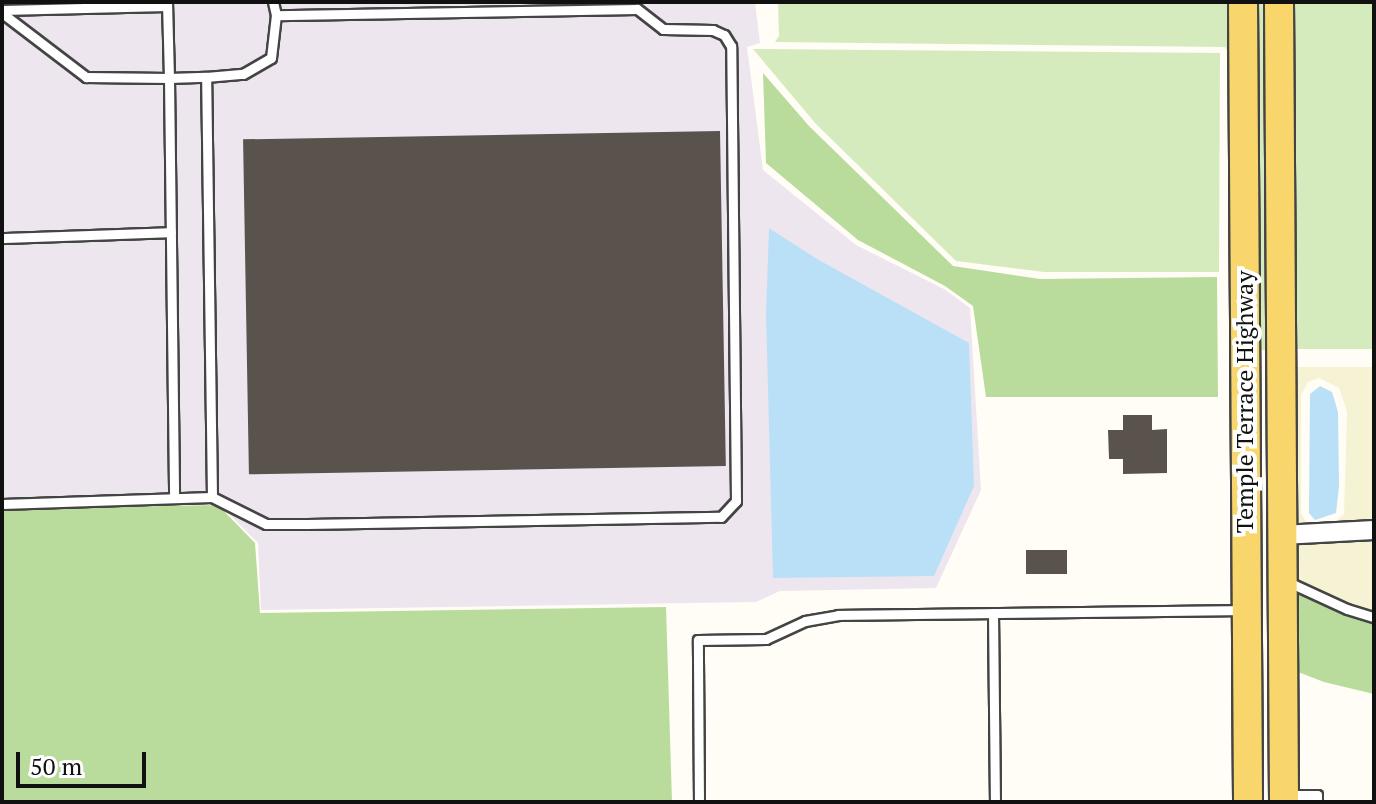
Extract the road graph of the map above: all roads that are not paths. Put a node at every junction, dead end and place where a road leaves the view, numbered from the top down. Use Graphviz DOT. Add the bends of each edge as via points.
graph roads {
  1 [pos="273,2"];
  2 [pos="1243,2"];
  3 [pos="1279,2"];
  4 [pos="167,4"];
  5 [pos="641,5"];
  6 [pos="2,12"];
  7 [pos="276,15"];
  8 [pos="206,77"];
  9 [pos="169,78"];
  10 [pos="171,232"];
  11 [pos="2,238"];
  12 [pos="1281,358"];
  13 [pos="1244,359"];
  14 [pos="212,497"];
  15 [pos="174,498"];
  16 [pos="2,504"];
  17 [pos="1374,530"];
  18 [pos="1282,535"];
  19 [pos="1283,580"];
  20 [pos="1246,610"];
  21 [pos="993,613"];
  22 [pos="1374,617"];
  23 [pos="1284,798"];
  24 [pos="699,802"];
  25 [pos="995,802"];
  26 [pos="1248,802"];
  27 [pos="1317,802"];
  1 -- 7 [label="lane"];
  2 -- 13 [label="main road, Temple Terrace Highway"];
  3 -- 12 [label="main road, Temple Terrace Highway"];
  4 -- 6 [label="lane"];
  4 -- 9 [label="lane"];
  5 -- 7 [label="lane"];
  5 -- 14 [label="lane" via="663,29 713,30 731,46 736,501 721,517 266,524"];
  6 -- 9 [label="lane" via="86,77"];
  7 -- 8 [label="lane" via="271,58 243,74"];
  8 -- 9 [label="lane"];
  8 -- 14 [label="lane"];
  9 -- 10 [label="lane"];
  10 -- 11 [label="lane"];
  10 -- 15 [label="lane"];
  12 -- 13 [label="main road"];
  12 -- 18 [label="main road, Temple Terrace Highway"];
  13 -- 20 [label="main road, Temple Terrace Highway"];
  14 -- 15 [label="lane"];
  15 -- 16 [label="lane"];
  17 -- 18 [label="street"];
  18 -- 19 [label="main road, Temple Terrace Highway"];
  19 -- 22 [label="lane"];
  19 -- 23 [label="main road, Temple Terrace Highway"];
  20 -- 21 [label="lane"];
  20 -- 26 [label="main road, Temple Terrace Highway"];
  21 -- 24 [label="lane" via="838,615 805,621 766,639 698,640"];
  21 -- 25 [label="lane"];
  23 -- 27 [label="lane" via="1317,795"];
}
